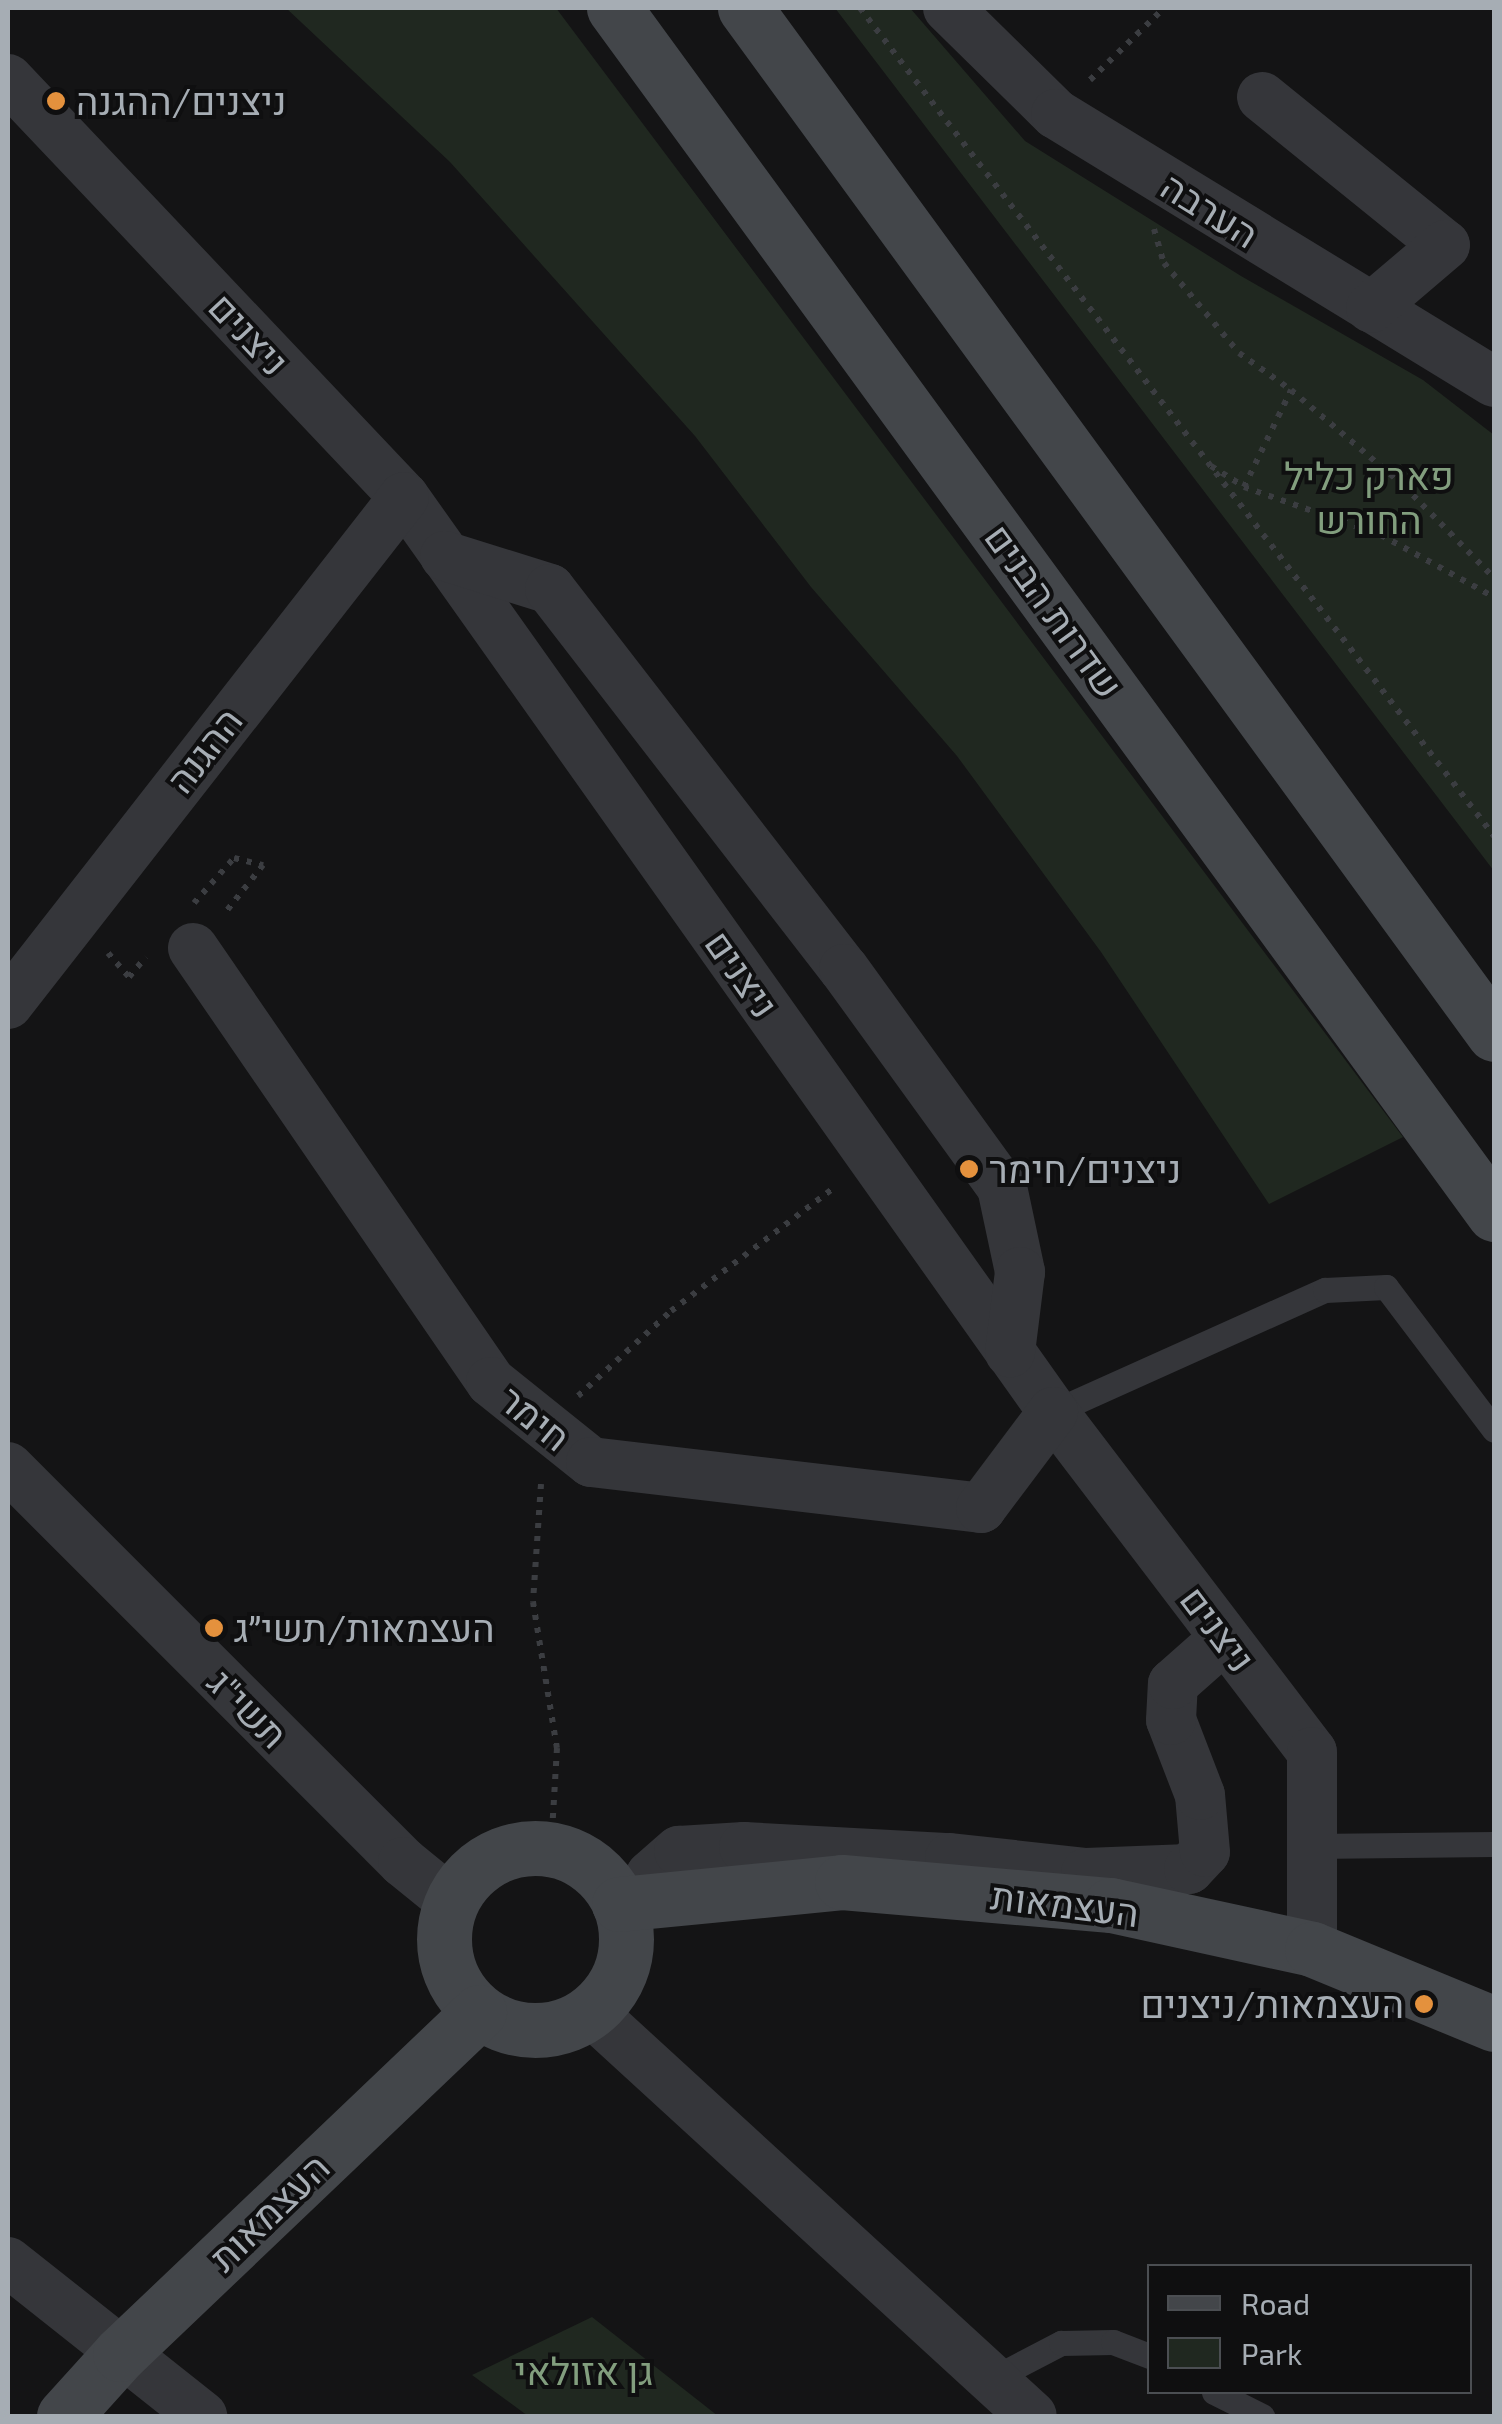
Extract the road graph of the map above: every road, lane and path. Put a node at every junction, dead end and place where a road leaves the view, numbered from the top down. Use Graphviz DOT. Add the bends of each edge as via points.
graph roads {
  1 [pos="614,8"];
  2 [pos="746,8"];
  3 [pos="860,8"];
  4 [pos="948,8"];
  5 [pos="1164,8"];
  6 [pos="8,80"];
  7 [pos="1262,97"];
  8 [pos="1056,114"];
  9 [pos="1149,214"];
  10 [pos="1371,308"];
  11 [pos="1494,382"];
  12 [pos="1291,390"];
  13 [pos="1205,462"];
  14 [pos="1244,486"];
  15 [pos="404,497"];
  16 [pos="445,556"];
  17 [pos="1494,578"];
  18 [pos="1494,598"];
  19 [pos="1494,836"];
  20 [pos="193,948"];
  21 [pos="8,1004"];
  22 [pos="1494,1034"];
  23 [pos="872,1158"];
  24 [pos="1494,1214"];
  25 [pos="1010,1352"];
  26 [pos="1054,1412"];
  27 [pos="545,1426"];
  28 [pos="1494,1430"];
  29 [pos="8,1467"];
  30 [pos="1225,1638"];
  31 [pos="1494,1844"];
  32 [pos="1312,1846"];
  33 [pos="551,1849"];
  34 [pos="452,1901"];
  35 [pos="627,1904"];
  36 [pos="1312,1949"];
  37 [pos="590,2011"];
  38 [pos="479,2012"];
  39 [pos="1494,2024"];
  40 [pos="8,2262"];
  41 [pos="120,2354"];
  42 [pos="1147,2355"];
  43 [pos="992,2380"];
  44 [pos="1218,2394"];
  45 [pos="64,2416"];
  46 [pos="202,2416"];
  47 [pos="1032,2416"];
  48 [pos="1262,2416"];
  1 -- 24 [label="main road, שדרות הבנים"];
  2 -- 22 [label="main road"];
  3 -- 13 [label="path"];
  4 -- 8 [label="street, הערבה"];
  5 -- 8 [label="path"];
  6 -- 15 [label="street, ניצנים"];
  7 -- 10 [label="street" via="1445,245"];
  8 -- 10 [label="street, הערבה"];
  9 -- 12 [label="path" via="1164,263 1239,353"];
  10 -- 11 [label="street, הערבה"];
  12 -- 14 [label="path"];
  12 -- 17 [label="path" via="1404,486"];
  13 -- 14 [label="path"];
  13 -- 19 [label="path"];
  14 -- 18 [label="path" via="1381,535"];
  15 -- 16 [label="street, ניצנים"];
  15 -- 21 [label="street, ההגנה"];
  16 -- 23 [label="street, ניצנים"];
  16 -- 25 [label="street" via="550,590 844,969 1002,1187 1020,1272"];
  20 -- 27 [label="street, חימר" via="490,1382"];
  23 -- 25 [label="street, ניצנים"];
  23 -- 27 [label="path" via="671,1311"];
  25 -- 26 [label="street, ניצנים"];
  26 -- 27 [label="street, חימר" via="981,1508 591,1462"];
  26 -- 28 [label="lane" via="1325,1290 1386,1287"];
  26 -- 30 [label="street, ניצנים"];
  27 -- 33 [label="path" via="533,1602 556,1748"];
  29 -- 34 [label="street, תשי\"ג" via="402,1862"];
  30 -- 32 [label="street, ניצנים" via="1312,1752"];
  30 -- 35 [label="street" via="1173,1684 1172,1720 1200,1795 1205,1852 1189,1870 1086,1873 744,1847 680,1851"];
  31 -- 32 [label="lane"];
  32 -- 36 [label="street, ניצנים"];
  33 -- 34 [label="main road" via="521,1848 492,1858 468,1876"];
  33 -- 35 [label="main road" via="580,1860"];
  34 -- 38 [label="main road" via="443,1931 446,1961 458,1989"];
  35 -- 36 [label="main road, העצמאות" via="842,1882 1111,1904"];
  35 -- 37 [label="main road" via="623,1963"];
  36 -- 39 [label="main road, העצמאות"];
  37 -- 38 [label="main road" via="535,2030"];
  37 -- 43 [label="street"];
  38 -- 41 [label="main road, העצמאות"];
  40 -- 41 [label="street"];
  41 -- 45 [label="main road, העצמאות"];
  41 -- 46 [label="street"];
  42 -- 43 [label="lane" via="1114,2342 1061,2343"];
  43 -- 47 [label="street"];
  44 -- 48 [label="lane"];
}
